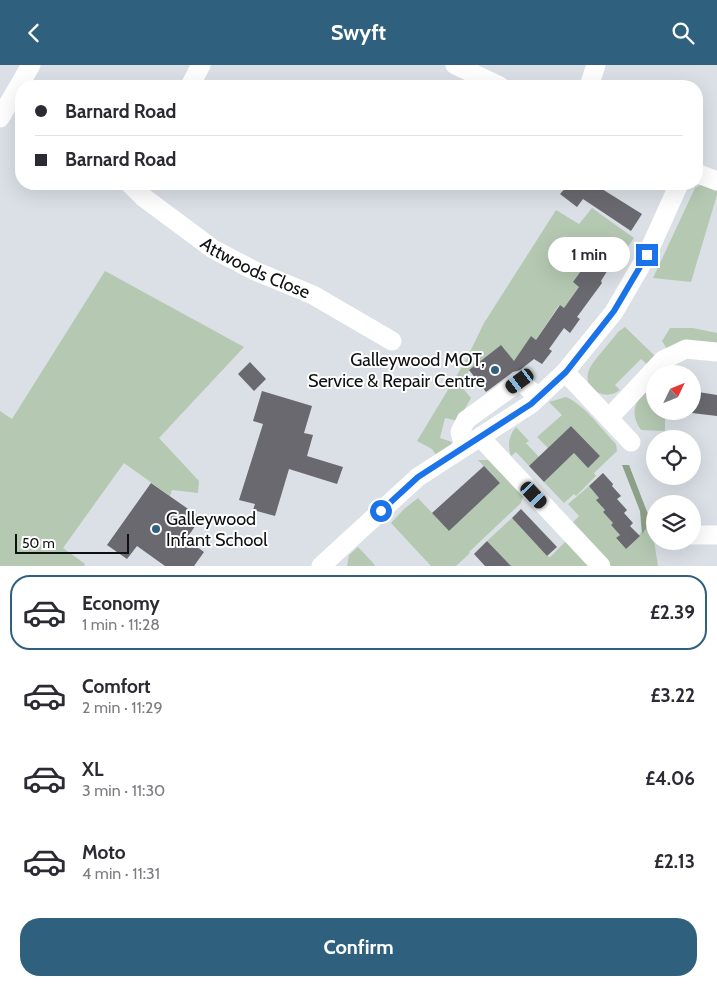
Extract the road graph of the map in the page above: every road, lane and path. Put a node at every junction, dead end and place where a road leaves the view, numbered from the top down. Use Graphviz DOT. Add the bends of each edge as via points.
graph roads {
  1 [pos="31,65"];
  2 [pos="201,65"];
  3 [pos="455,65"];
  4 [pos="596,65"];
  5 [pos="24,80"];
  6 [pos="193,80"];
  7 [pos="487,80"];
  8 [pos="591,80"];
  9 [pos="15,99"];
  10 [pos="0,118"];
  11 [pos="703,176"];
  12 [pos="717,181"];
  13 [pos="137,190"];
  14 [pos="676,190"];
  15 [pos="392,341"];
  16 [pos="717,352"];
  17 [pos="566,372"];
  18 [pos="609,419"];
  19 [pos="472,442"];
  20 [pos="631,442"];
  21 [pos="701,535"];
  22 [pos="717,535"];
  23 [pos="321,566"];
  24 [pos="601,566"];
  1 -- 5 [label="street"];
  2 -- 6 [label="street"];
  3 -- 7 [label="street"];
  4 -- 8 [label="street"];
  9 -- 10 [label="street"];
  11 -- 12 [label="street"];
  13 -- 15 [label="street, Attwoods Close" via="220,253 321,299"];
  14 -- 17 [label="street" via="647,255 614,311"];
  16 -- 18 [label="street" via="686,349 663,360"];
  17 -- 18 [label="street"];
  17 -- 19 [label="street" via="538,397 520,381 466,420 460,432"];
  18 -- 20 [label="street"];
  19 -- 23 [label="street" via="418,477"];
  19 -- 24 [label="street"];
  21 -- 22 [label="street"];
}
